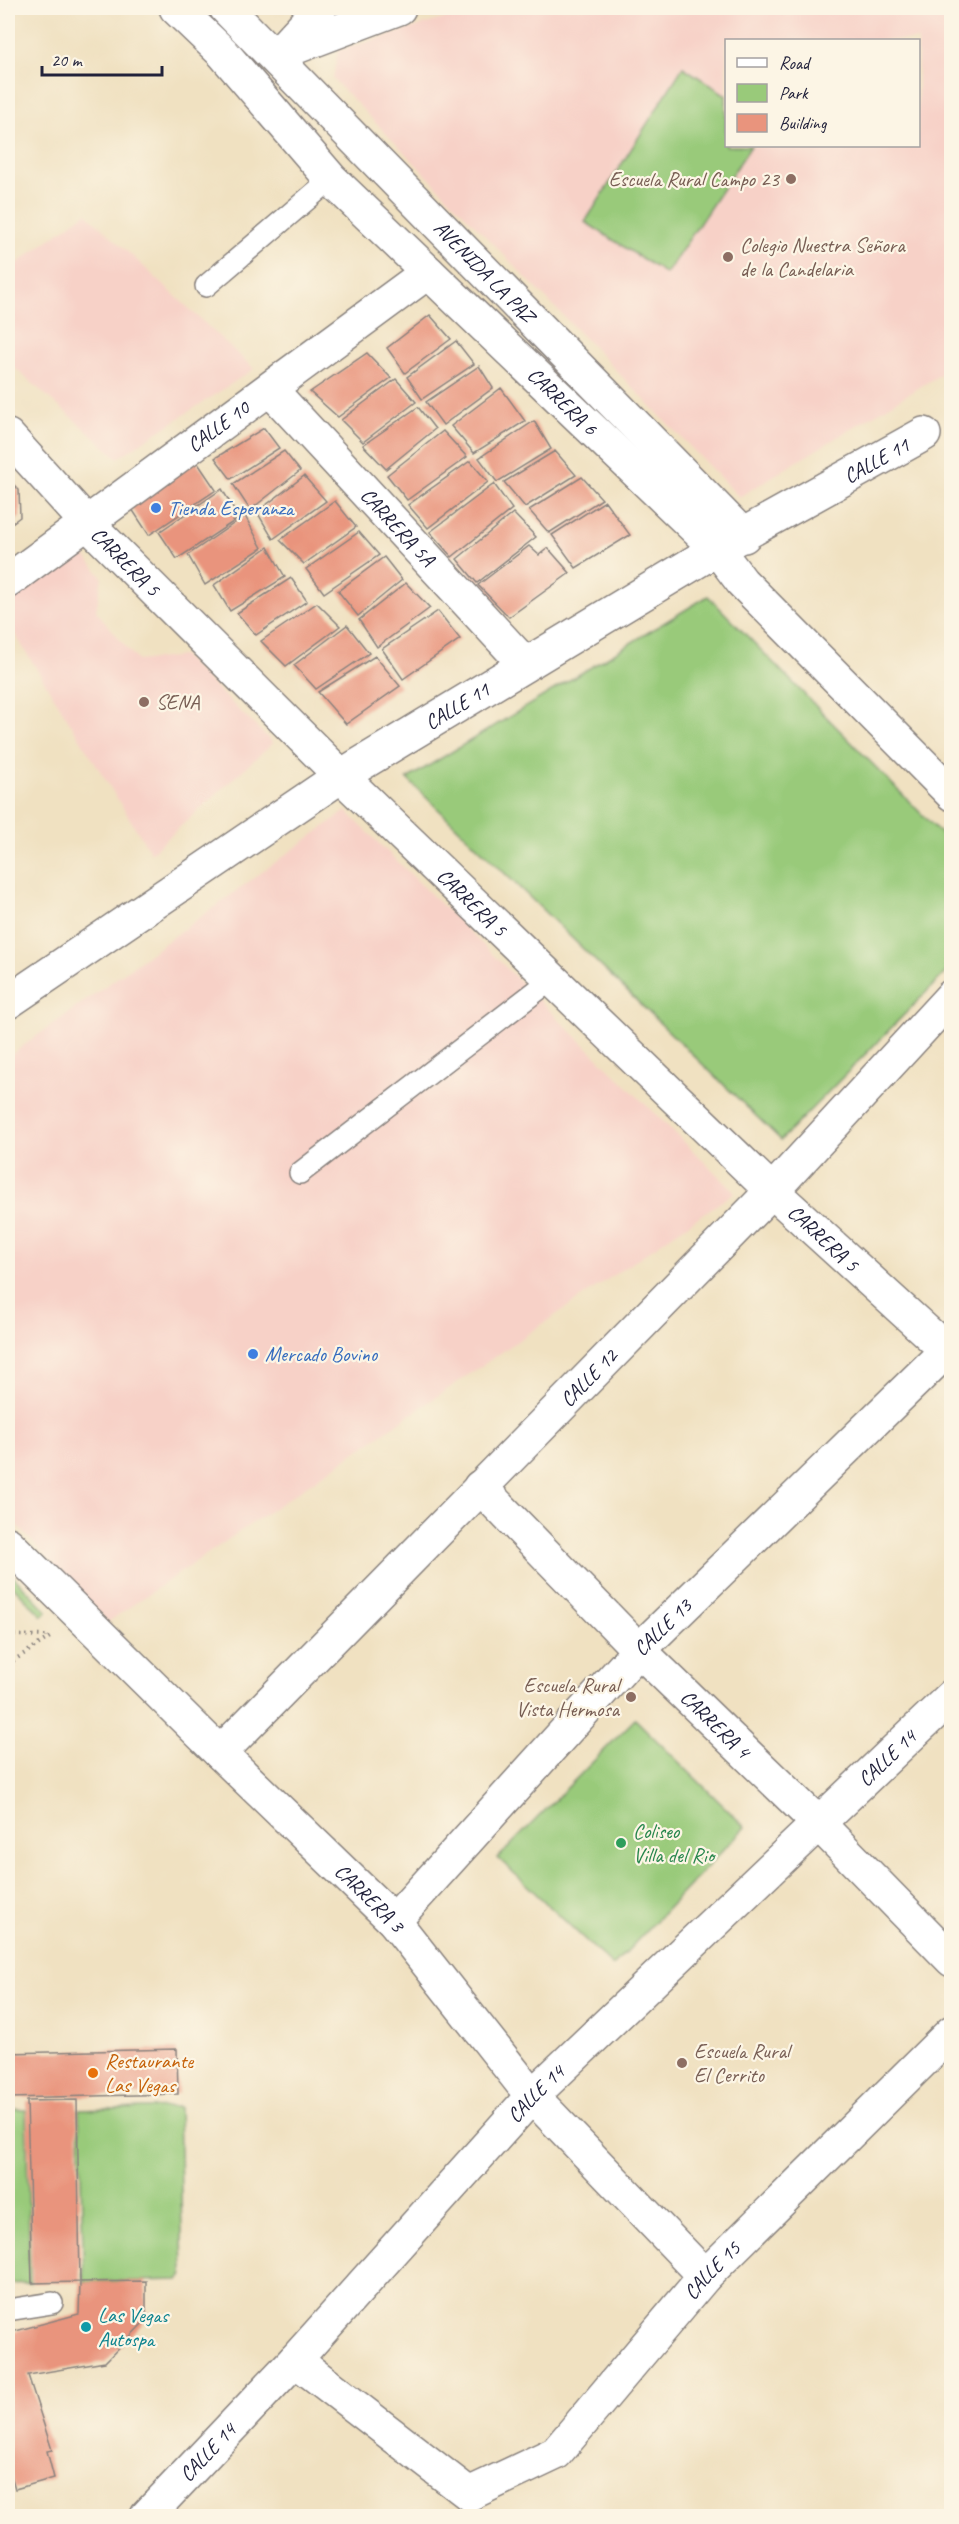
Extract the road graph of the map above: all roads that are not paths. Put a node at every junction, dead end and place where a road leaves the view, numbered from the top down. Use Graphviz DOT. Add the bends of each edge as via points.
graph roads {
  1 [pos="176,8"];
  2 [pos="226,8"];
  3 [pos="320,8"];
  4 [pos="399,8"];
  5 [pos="275,55"];
  6 [pos="331,179"];
  7 [pos="428,272"];
  8 [pos="206,286"];
  9 [pos="270,389"];
  10 [pos="924,434"];
  11 [pos="8,435"];
  12 [pos="88,524"];
  13 [pos="731,542"];
  14 [pos="8,581"];
  15 [pos="525,664"];
  16 [pos="341,776"];
  17 [pos="951,794"];
  18 [pos="552,979"];
  19 [pos="951,996"];
  20 [pos="8,1002"];
  21 [pos="300,1173"];
  22 [pos="772,1191"];
  23 [pos="949,1353"];
  24 [pos="480,1487"];
  25 [pos="8,1544"];
  26 [pos="639,1650"];
  27 [pos="951,1696"];
  28 [pos="220,1753"];
  29 [pos="818,1823"];
  30 [pos="394,1921"];
  31 [pos="951,1960"];
  32 [pos="951,2032"];
  33 [pos="532,2096"];
  34 [pos="705,2276"];
  35 [pos="52,2303"];
  36 [pos="8,2310"];
  37 [pos="295,2360"];
  38 [pos="147,2517"];
  1 -- 6 [label="street, CARRERA 6" via="223,53"];
  2 -- 5 [label="street, AVENIDA LA PAZ"];
  3 -- 5 [label="street"];
  4 -- 5 [label="street"];
  5 -- 13 [label="street, AVENIDA LA PAZ"];
  6 -- 7 [label="street, CARRERA 6"];
  6 -- 8 [label="lane"];
  7 -- 9 [label="street, CALLE 10"];
  7 -- 13 [label="street, CARRERA 6"];
  9 -- 12 [label="street, CALLE 10"];
  9 -- 15 [label="street, CARRERA 5A"];
  10 -- 13 [label="street, CALLE 11"];
  11 -- 12 [label="street, CARRERA 5"];
  12 -- 14 [label="street, CALLE 10"];
  12 -- 16 [label="street, CARRERA 5"];
  13 -- 15 [label="street, CALLE 11"];
  13 -- 17 [label="street, CARRERA 6" via="742,582"];
  15 -- 16 [label="street, CALLE 11"];
  16 -- 18 [label="street, CARRERA 5"];
  16 -- 20 [label="street, CALLE 11"];
  18 -- 21 [label="lane"];
  18 -- 22 [label="street, CARRERA 5"];
  19 -- 22 [label="street, CALLE 12"];
  22 -- 23 [label="street, CARRERA 5"];
  22 -- 24 [label="street, CALLE 12"];
  23 -- 26 [label="street, CALLE 13"];
  24 -- 26 [label="street, CARRERA 4"];
  24 -- 28 [label="street, CALLE 12"];
  25 -- 28 [label="street, CARRERA 3"];
  26 -- 29 [label="street, CARRERA 4"];
  26 -- 30 [label="street, CALLE 13"];
  27 -- 29 [label="street, CALLE 14"];
  28 -- 30 [label="street, CARRERA 3"];
  29 -- 31 [label="street, CARRERA 4"];
  29 -- 33 [label="street, CALLE 14"];
  30 -- 33 [label="street, CARRERA 3"];
  32 -- 34 [label="street, CALLE 15"];
  33 -- 34 [label="street, CARRERA 3"];
  33 -- 37 [label="street, CALLE 14"];
  34 -- 37 [label="street, CALLE 15" via="556,2453 469,2494"];
  35 -- 36 [label="lane"];
  37 -- 38 [label="street, CALLE 14"];
}
